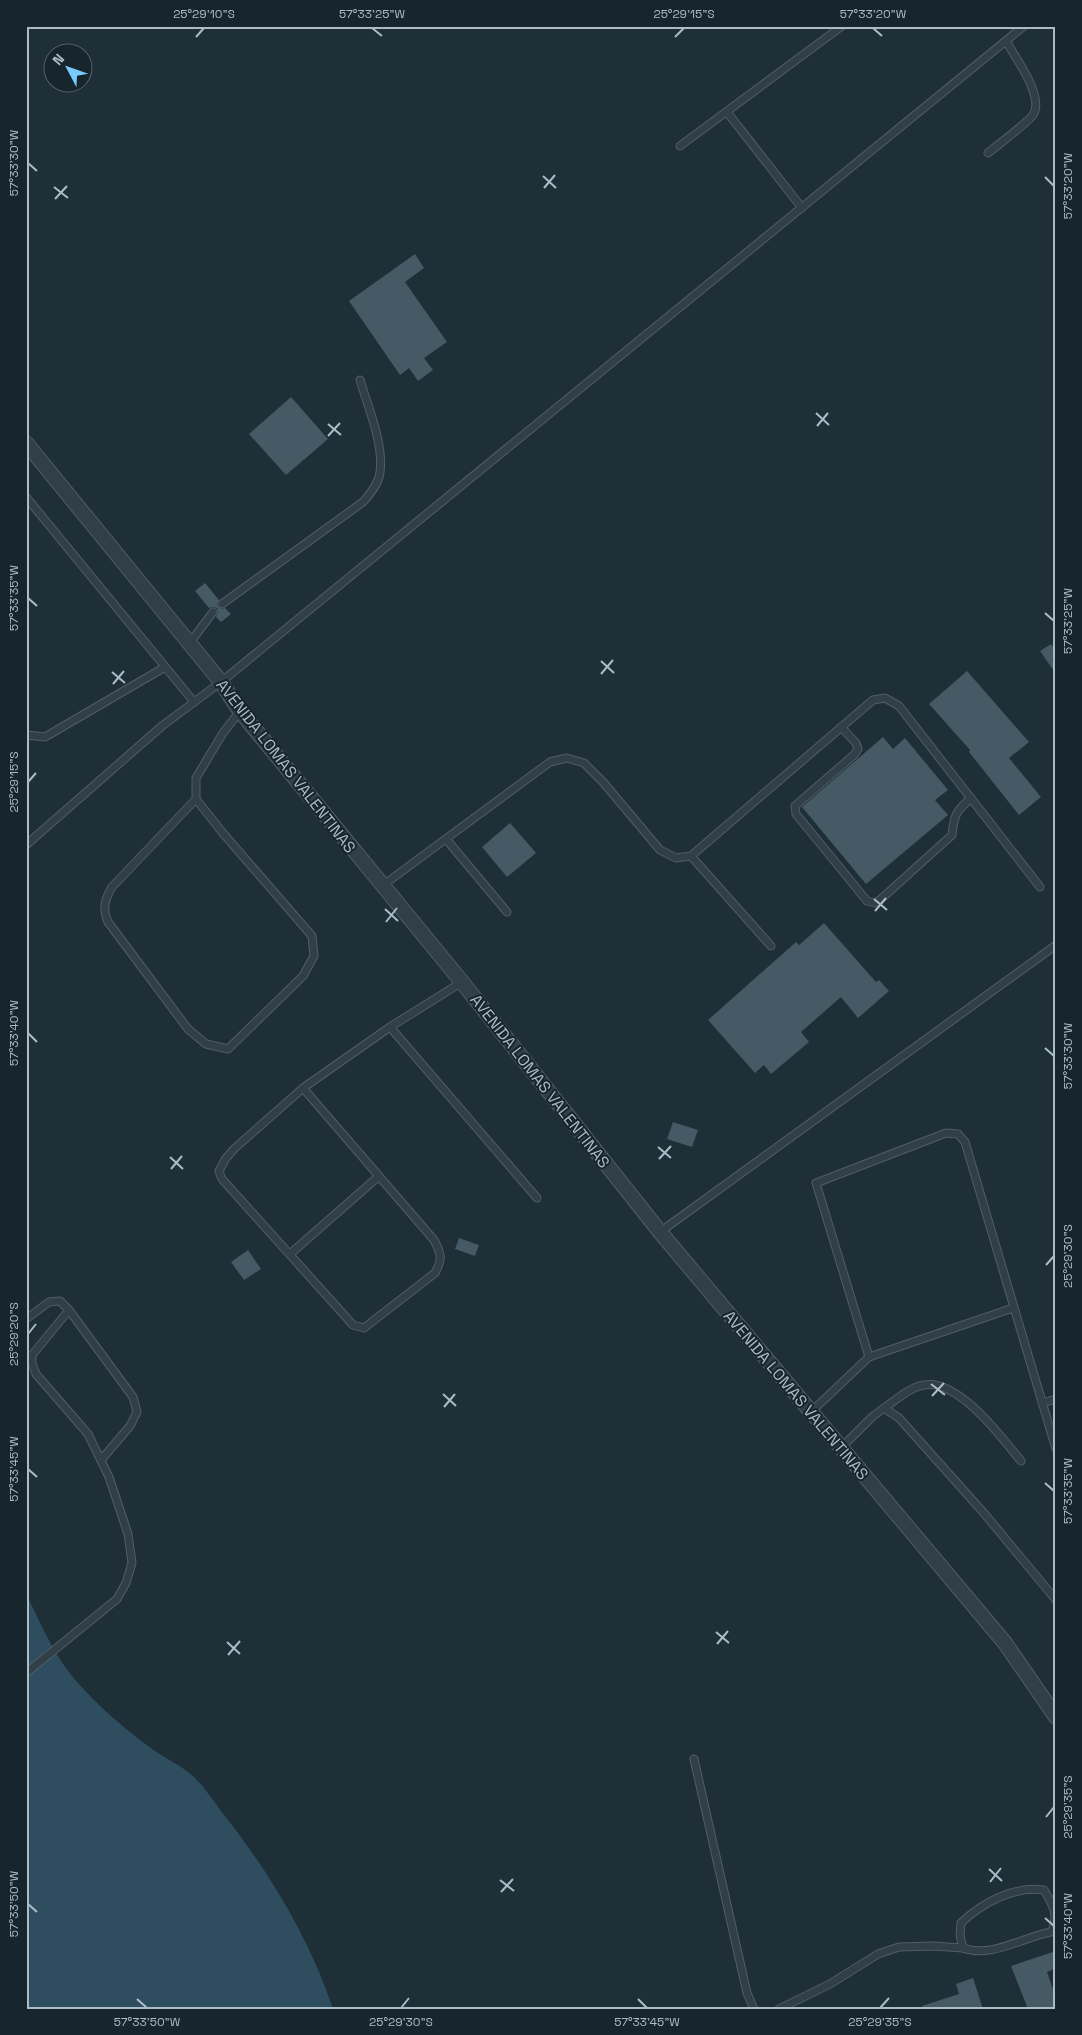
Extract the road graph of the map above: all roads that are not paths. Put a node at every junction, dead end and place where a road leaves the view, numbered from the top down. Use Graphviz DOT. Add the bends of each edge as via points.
graph roads {
  1 [pos="842,26"];
  2 [pos="1024,26"];
  3 [pos="1006,41"];
  4 [pos="726,112"];
  5 [pos="680,146"];
  6 [pos="988,153"];
  7 [pos="802,208"];
  8 [pos="360,380"];
  9 [pos="26,443"];
  10 [pos="26,497"];
  11 [pos="222,604"];
  12 [pos="212,612"];
  13 [pos="189,644"];
  14 [pos="165,667"];
  15 [pos="221,682"];
  16 [pos="194,702"];
  17 [pos="240,711"];
  18 [pos="841,727"];
  19 [pos="26,735"];
  20 [pos="971,798"];
  21 [pos="196,799"];
  22 [pos="446,839"];
  23 [pos="26,845"];
  24 [pos="691,856"];
  25 [pos="382,887"];
  26 [pos="1040,887"];
  27 [pos="507,912"];
  28 [pos="1056,945"];
  29 [pos="771,946"];
  30 [pos="462,982"];
  31 [pos="390,1027"];
  32 [pos="303,1088"];
  33 [pos="379,1176"];
  34 [pos="537,1198"];
  35 [pos="660,1232"];
  36 [pos="290,1254"];
  37 [pos="1014,1308"];
  38 [pos="69,1310"];
  39 [pos="26,1319"];
  40 [pos="869,1356"];
  41 [pos="1056,1399"];
  42 [pos="1042,1403"];
  43 [pos="884,1408"];
  44 [pos="811,1412"];
  45 [pos="841,1448"];
  46 [pos="1056,1449"];
  47 [pos="101,1460"];
  48 [pos="1022,1461"];
  49 [pos="1056,1600"];
  50 [pos="26,1673"];
  51 [pos="1056,1717"];
  52 [pos="694,1759"];
  53 [pos="1054,1931"];
  54 [pos="963,1948"];
  55 [pos="754,2009"];
  56 [pos="779,2009"];
  1 -- 4 [label="lane"];
  2 -- 3 [label="lane"];
  3 -- 6 [label="lane" via="1032,87 1035,104 1033,114"];
  3 -- 7 [label="lane"];
  4 -- 5 [label="lane"];
  4 -- 7 [label="lane"];
  7 -- 15 [label="lane"];
  8 -- 11 [label="lane" via="381,452 380,473 372,491 363,502"];
  9 -- 13 [label="street, AVENIDA LOMAS VALENTINAS"];
  10 -- 14 [label="lane"];
  12 -- 13 [label="lane"];
  13 -- 15 [label="street, AVENIDA LOMAS VALENTINAS"];
  14 -- 16 [label="lane"];
  14 -- 19 [label="lane" via="45,737"];
  15 -- 16 [label="lane"];
  15 -- 17 [label="street, AVENIDA LOMAS VALENTINAS"];
  16 -- 23 [label="lane"];
  17 -- 21 [label="lane" via="196,778"];
  17 -- 25 [label="street, AVENIDA LOMAS VALENTINAS"];
  18 -- 20 [label="lane" via="873,700 885,698 899,706"];
  18 -- 20 [label="lane" via="858,749 795,806 796,814 867,901 875,903 881,899 952,835 959,808"];
  18 -- 24 [label="lane"];
  20 -- 26 [label="lane"];
  21 -- 21 [label="lane" via="312,936 314,956 303,976 228,1048 206,1044 188,1028 104,913 105,900 112,887"];
  22 -- 24 [label="lane" via="550,762 568,758 584,763 660,850 676,858"];
  22 -- 25 [label="lane"];
  22 -- 27 [label="lane"];
  24 -- 29 [label="lane"];
  25 -- 30 [label="street, AVENIDA LOMAS VALENTINAS"];
  28 -- 35 [label="lane"];
  30 -- 31 [label="lane"];
  30 -- 35 [label="street, AVENIDA LOMAS VALENTINAS"];
  31 -- 32 [label="lane"];
  31 -- 34 [label="lane"];
  32 -- 33 [label="lane"];
  32 -- 36 [label="lane" via="235,1148 219,1171 222,1179"];
  33 -- 36 [label="lane"];
  33 -- 36 [label="lane" via="434,1240 441,1254 435,1273 373,1322 360,1328"];
  35 -- 44 [label="street, AVENIDA LOMAS VALENTINAS"];
  37 -- 40 [label="lane"];
  37 -- 40 [label="lane" via="965,1142 958,1134 946,1133 816,1183"];
  37 -- 42 [label="lane"];
  38 -- 39 [label="lane" via="60,1301 49,1302"];
  38 -- 47 [label="lane" via="133,1397 137,1412 130,1426"];
  38 -- 47 [label="lane" via="32,1355 32,1363 36,1374 88,1434"];
  40 -- 44 [label="lane"];
  41 -- 42 [label="lane"];
  42 -- 46 [label="lane"];
  43 -- 45 [label="lane"];
  43 -- 48 [label="lane" via="915,1388 938,1386 953,1392 986,1419"];
  43 -- 49 [label="lane" via="913,1431"];
  44 -- 45 [label="street, AVENIDA LOMAS VALENTINAS"];
  45 -- 51 [label="street, AVENIDA LOMAS VALENTINAS" via="1005,1643"];
  47 -- 50 [label="lane" via="128,1534 132,1563 126,1584 117,1599"];
  52 -- 55 [label="lane" via="747,1993"];
  53 -- 54 [label="lane" via="994,1949 973,1952"];
  53 -- 54 [label="lane" via="1054,1907 1044,1890 1030,1888 987,1902 961,1922"];
  54 -- 56 [label="lane" via="899,1947 878,1954 830,1984"];
}
